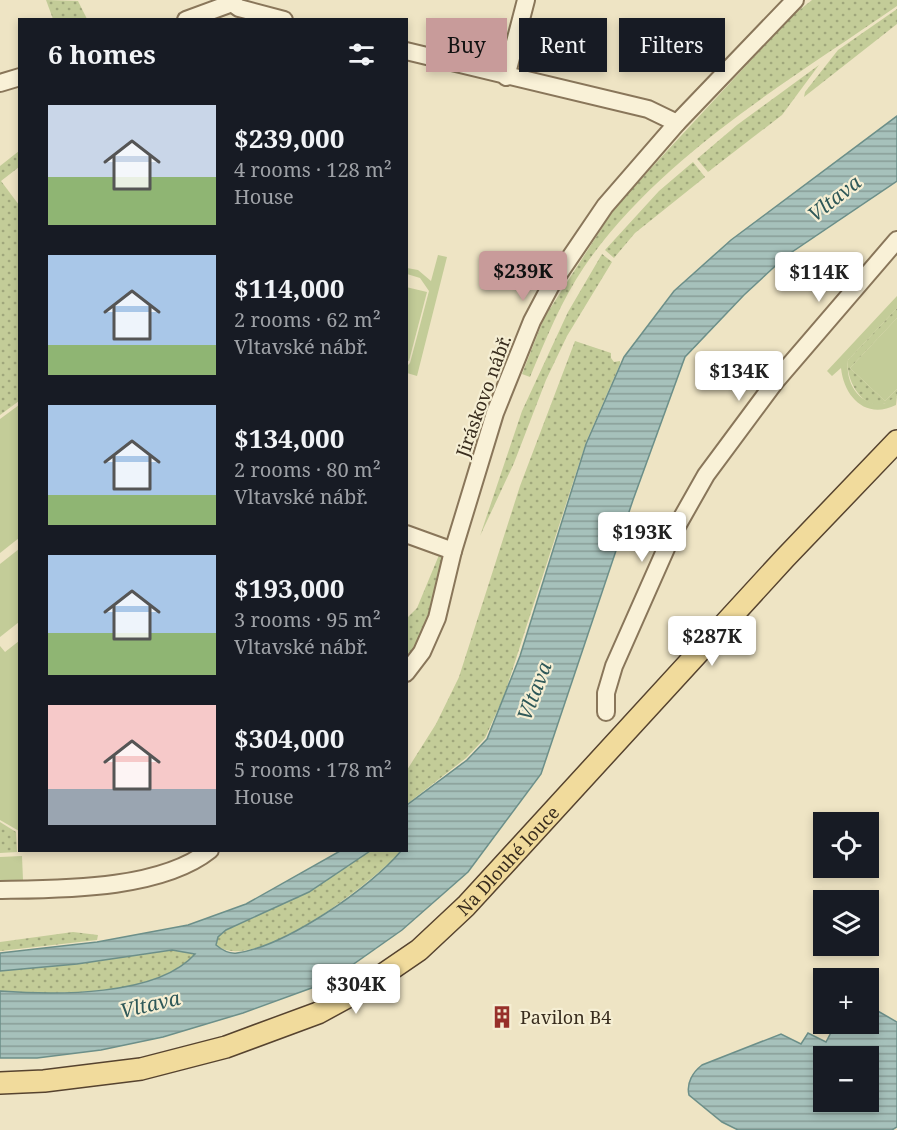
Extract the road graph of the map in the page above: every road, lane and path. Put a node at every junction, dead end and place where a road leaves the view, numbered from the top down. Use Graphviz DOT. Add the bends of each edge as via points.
graph roads {
  1 [pos="526,0"];
  2 [pos="795,0"];
  3 [pos="232,1"];
  4 [pos="191,18"];
  5 [pos="276,18"];
  6 [pos="408,52"];
  7 [pos="506,77"];
  8 [pos="18,78"];
  9 [pos="0,83"];
  10 [pos="677,123"];
  11 [pos="897,240"];
  12 [pos="897,441"];
  13 [pos="408,535"];
  14 [pos="453,551"];
  15 [pos="408,671"];
  16 [pos="606,712"];
  17 [pos="206,852"];
  18 [pos="0,890"];
  19 [pos="0,1083"];
  1 -- 7 [label="street"];
  2 -- 10 [label="street, Jiráskovo nábř."];
  3 -- 4 [label="street"];
  3 -- 5 [label="street" via="239,8"];
  6 -- 7 [label="street"];
  7 -- 10 [label="street" via="648,109"];
  8 -- 9 [label="street"];
  10 -- 14 [label="street, Jiráskovo nábř." via="605,206 550,287 532,321 495,413"];
  11 -- 16 [label="street" via="775,382 706,475 672,535 614,666 606,693"];
  12 -- 19 [label="main road, Na Dlouhé louce" via="777,566 466,906 419,950 362,990 318,1013 226,1047 141,1069"];
  13 -- 14 [label="street"];
  14 -- 15 [label="street, Jiráskovo nábř." via="437,618 422,652"];
  17 -- 18 [label="street" via="172,871 90,888"];
}
